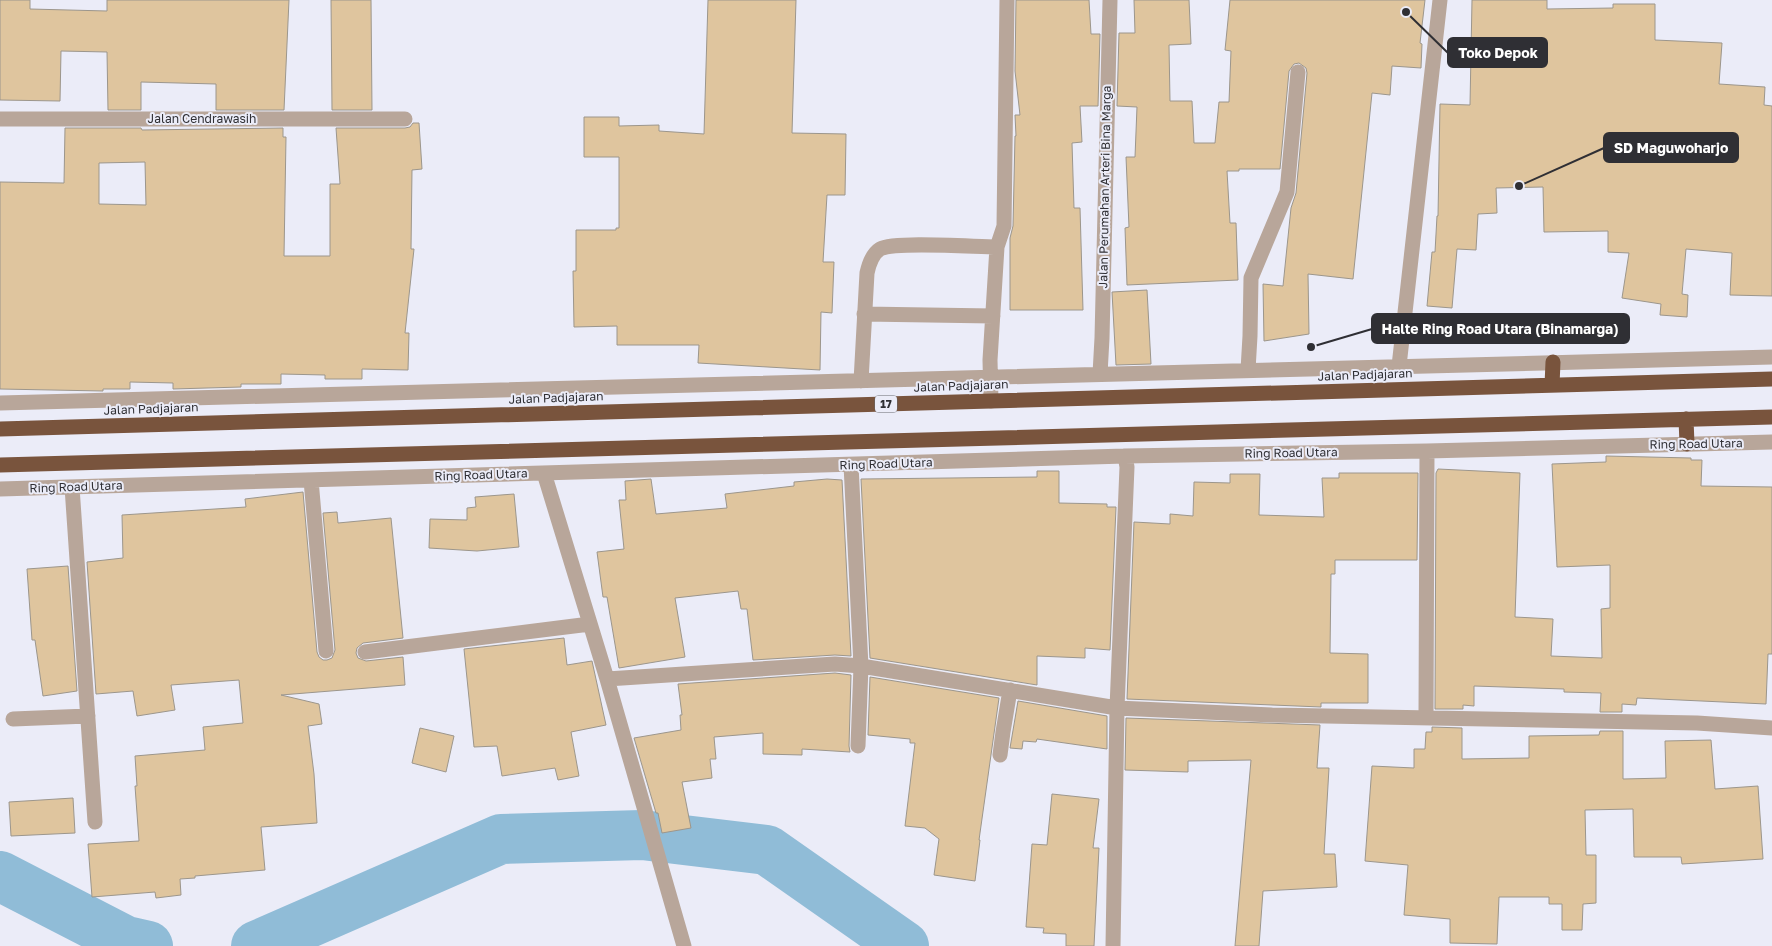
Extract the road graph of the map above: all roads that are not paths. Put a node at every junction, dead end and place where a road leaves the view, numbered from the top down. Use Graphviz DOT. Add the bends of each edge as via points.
graph roads {
  1 [pos="1007,0"];
  2 [pos="1110,0"];
  3 [pos="1440,0"];
  4 [pos="1298,72"];
  5 [pos="0,119"];
  6 [pos="404,119"];
  7 [pos="998,247"];
  8 [pos="864,314"];
  9 [pos="993,316"];
  10 [pos="1772,357"];
  11 [pos="1553,362"];
  12 [pos="1399,366"];
  13 [pos="1248,370"];
  14 [pos="1100,374"];
  15 [pos="990,377"];
  16 [pos="1772,379"];
  17 [pos="861,381"];
  18 [pos="1552,385"];
  19 [pos="991,400"];
  20 [pos="0,403"];
  21 [pos="1772,417"];
  22 [pos="1686,419"];
  23 [pos="0,428"];
  24 [pos="1772,442"];
  25 [pos="1687,444"];
  26 [pos="1427,451"];
  27 [pos="1125,456"];
  28 [pos="851,465"];
  29 [pos="0,466"];
  30 [pos="544,473"];
  31 [pos="311,480"];
  32 [pos="72,487"];
  33 [pos="0,489"];
  34 [pos="590,624"];
  35 [pos="326,651"];
  36 [pos="365,652"];
  37 [pos="861,666"];
  38 [pos="607,679"];
  39 [pos="1010,690"];
  40 [pos="1117,708"];
  41 [pos="88,716"];
  42 [pos="1426,717"];
  43 [pos="13,719"];
  44 [pos="1772,728"];
  45 [pos="858,746"];
  46 [pos="1000,756"];
  47 [pos="95,822"];
  48 [pos="684,945"];
  49 [pos="1113,946"];
  1 -- 7 [label="street" via="1004,226"];
  2 -- 14 [label="street, Jalan Perumahan Arteri Bina Marga"];
  3 -- 12 [label="street"];
  4 -- 13 [label="street" via="1287,192 1251,278"];
  5 -- 6 [label="street, Jalan Cendrawasih"];
  7 -- 8 [label="street" via="898,245 880,249 870,261 867,272"];
  7 -- 9 [label="street"];
  8 -- 9 [label="street"];
  8 -- 17 [label="street"];
  9 -- 15 [label="street"];
  10 -- 11 [label="street"];
  11 -- 12 [label="street"];
  11 -- 18 [label="highway"];
  12 -- 13 [label="street"];
  13 -- 14 [label="street"];
  14 -- 15 [label="street"];
  15 -- 17 [label="street"];
  15 -- 19 [label="street"];
  16 -- 18 [label="highway, Jalan Padjajaran / 17"];
  17 -- 20 [label="street"];
  18 -- 19 [label="highway, Jalan Padjajaran / 17"];
  19 -- 23 [label="highway, Jalan Padjajaran / 17"];
  21 -- 22 [label="highway"];
  22 -- 25 [label="highway"];
  22 -- 29 [label="highway"];
  24 -- 25 [label="street, Ring Road Utara"];
  25 -- 26 [label="street, Ring Road Utara"];
  26 -- 27 [label="street, Ring Road Utara"];
  26 -- 42 [label="street"];
  27 -- 28 [label="street, Ring Road Utara"];
  27 -- 40 [label="street"];
  28 -- 30 [label="street, Ring Road Utara"];
  28 -- 37 [label="street"];
  30 -- 31 [label="street, Ring Road Utara"];
  30 -- 34 [label="street"];
  31 -- 32 [label="street, Ring Road Utara"];
  31 -- 35 [label="street"];
  32 -- 33 [label="street, Ring Road Utara"];
  32 -- 41 [label="street"];
  34 -- 36 [label="street"];
  34 -- 38 [label="street"];
  37 -- 38 [label="street" via="835,664"];
  37 -- 39 [label="street"];
  37 -- 45 [label="street"];
  38 -- 48 [label="street"];
  39 -- 40 [label="street"];
  39 -- 46 [label="street"];
  40 -- 42 [label="street"];
  40 -- 49 [label="street"];
  41 -- 43 [label="street"];
  41 -- 47 [label="street"];
  42 -- 44 [label="street" via="1696,723"];
}
